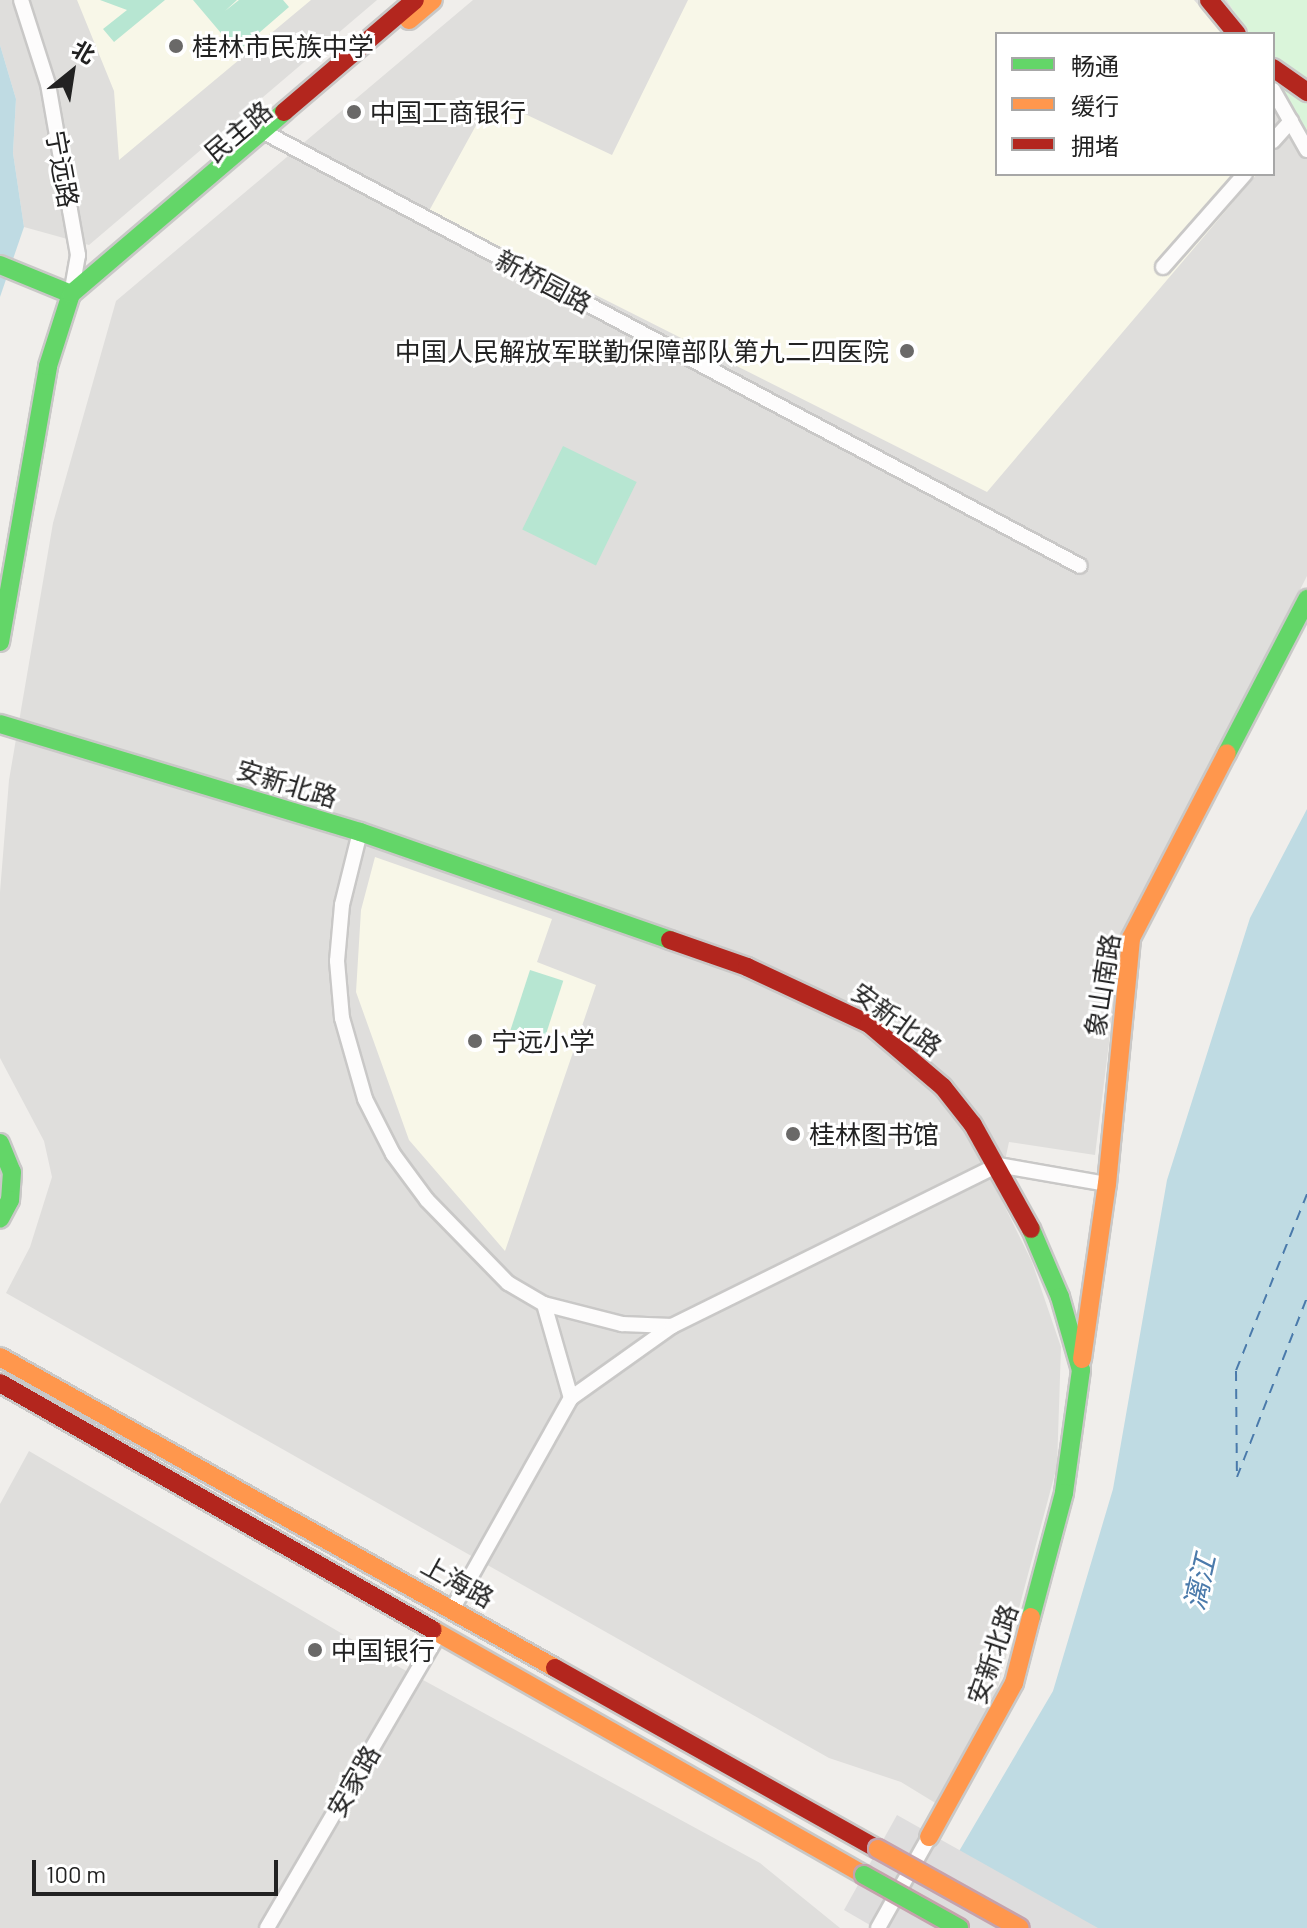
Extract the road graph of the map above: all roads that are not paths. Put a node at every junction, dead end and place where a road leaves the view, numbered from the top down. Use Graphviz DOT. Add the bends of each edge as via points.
graph roads {
  1 [pos="21,0"];
  2 [pos="415,0"];
  3 [pos="433,0"];
  4 [pos="1209,0"];
  5 [pos="1235,32"];
  6 [pos="1275,69"];
  7 [pos="1307,92"];
  8 [pos="1275,93"];
  9 [pos="1291,121"];
  10 [pos="267,134"];
  11 [pos="1275,139"];
  12 [pos="1307,150"];
  13 [pos="1243,176"];
  14 [pos="0,265"];
  15 [pos="1163,267"];
  16 [pos="71,294"];
  17 [pos="1080,566"];
  18 [pos="1307,599"];
  19 [pos="0,642"];
  20 [pos="0,724"];
  21 [pos="360,832"];
  22 [pos="0,1143"];
  23 [pos="998,1165"];
  24 [pos="1107,1184"];
  25 [pos="0,1219"];
  26 [pos="544,1304"];
  27 [pos="672,1326"];
  28 [pos="5,1360"];
  29 [pos="1081,1370"];
  30 [pos="0,1383"];
  31 [pos="571,1398"];
  32 [pos="453,1608"];
  33 [pos="439,1634"];
  34 [pos="929,1837"];
  35 [pos="272,1926"];
  36 [pos="878,1928"];
  37 [pos="959,1928"];
  38 [pos="1020,1928"];
  1 -- 16 [label="street, 宁远路" via="48,84 78,255"];
  2 -- 10 [label="main road, 民主路"];
  3 -- 10 [label="main road, 民主路"];
  4 -- 5 [label="main road"];
  6 -- 7 [label="main road"];
  8 -- 9 [label="street"];
  9 -- 11 [label="street"];
  9 -- 12 [label="street"];
  10 -- 16 [label="main road, 民主路" via="132,253"];
  10 -- 17 [label="street, 新桥园路"];
  13 -- 15 [label="street"];
  14 -- 16 [label="main road"];
  16 -- 19 [label="main road" via="48,366"];
  18 -- 24 [label="main road, 象山南路" via="1131,938"];
  20 -- 21 [label="main road, 安新北路"];
  21 -- 23 [label="main road, 安新北路" via="747,967 828,1002 889,1039 943,1087"];
  21 -- 26 [label="street" via="342,905 337,961 342,1018 365,1099 393,1154 427,1200 508,1283"];
  22 -- 25 [label="main road" via="12,1172 10,1200"];
  23 -- 24 [label="street"];
  23 -- 27 [label="street"];
  23 -- 29 [label="main road, 安新北路" via="1060,1297"];
  24 -- 29 [label="main road, 象山南路"];
  26 -- 27 [label="street" via="622,1324"];
  26 -- 31 [label="street"];
  27 -- 31 [label="street"];
  28 -- 32 [label="main road, 上海路"];
  29 -- 34 [label="main road, 安新北路" via="1064,1493 1014,1683"];
  30 -- 33 [label="main road"];
  31 -- 32 [label="street"];
  32 -- 38 [label="main road, 上海路, bridge"];
  33 -- 35 [label="street, 安家路"];
  33 -- 37 [label="main road, bridge"];
  34 -- 36 [label="street"];
}
